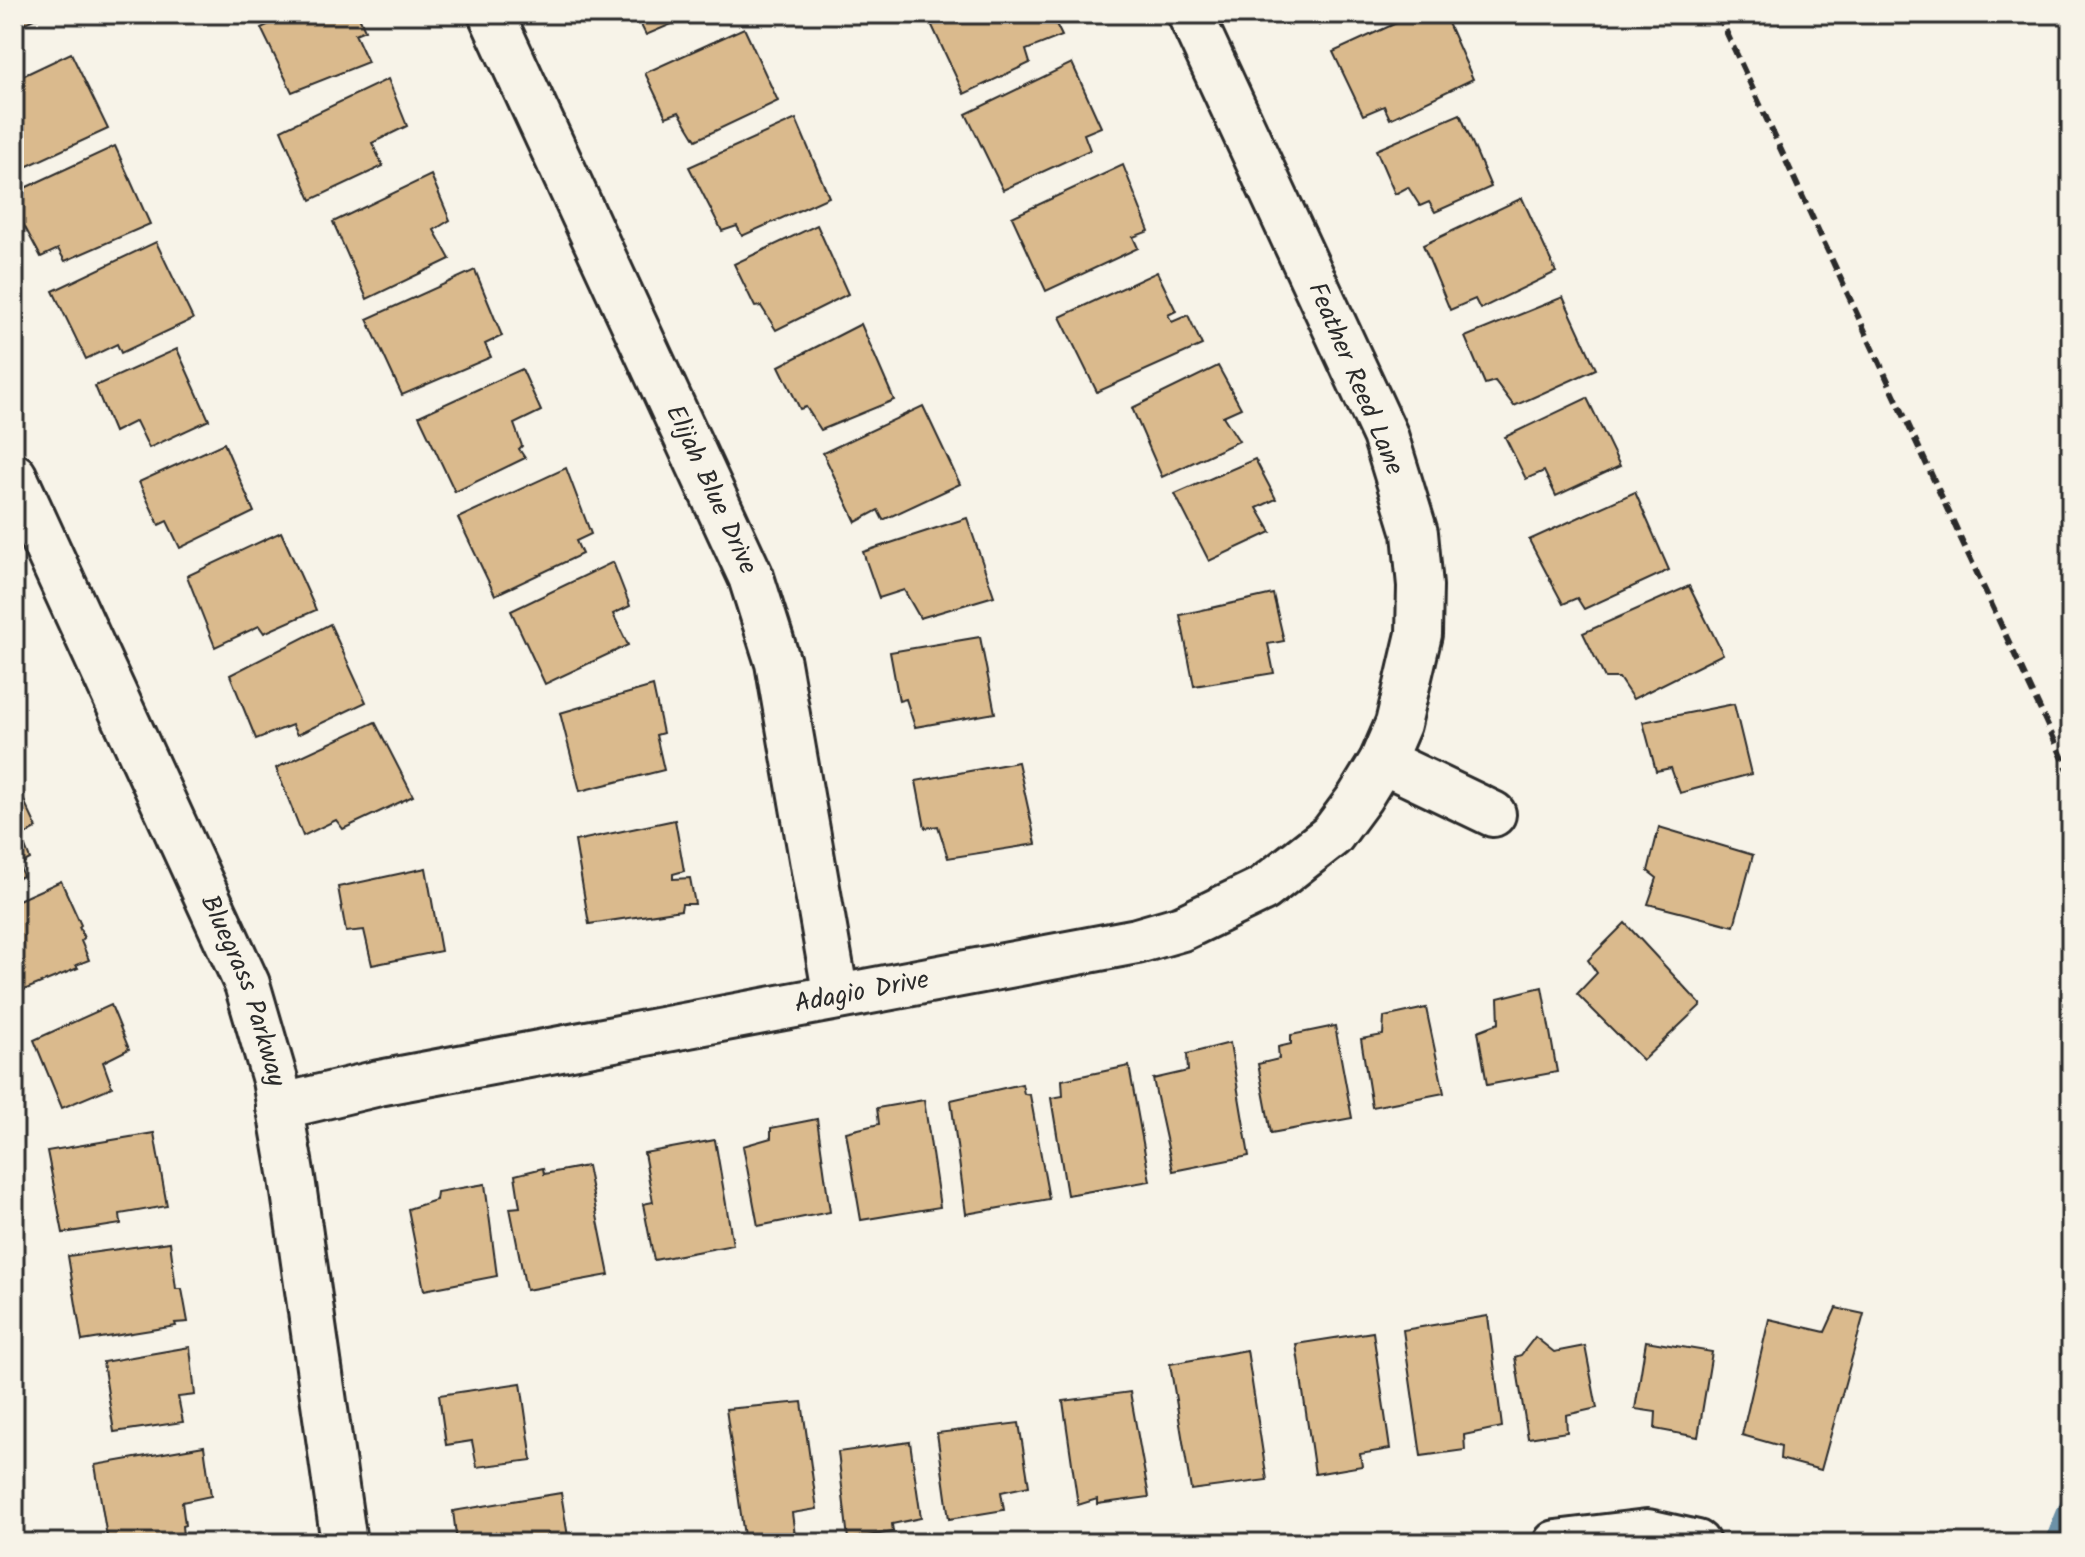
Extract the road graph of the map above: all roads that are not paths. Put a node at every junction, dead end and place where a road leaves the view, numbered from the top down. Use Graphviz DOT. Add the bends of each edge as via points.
graph roads {
  1 [pos="491,14"];
  2 [pos="1190,14"];
  3 [pos="14,476"];
  4 [pos="1382,761"];
  5 [pos="1493,814"];
  6 [pos="836,997"];
  7 [pos="279,1107"];
  8 [pos="344,1543"];
  9 [pos="1556,1543"];
  10 [pos="1697,1543"];
  1 -- 6 [label="street, Elijah Blue Drive" via="751,577 778,663"];
  2 -- 4 [label="street, Feather Reed Lane" via="1385,435 1415,533 1419,634 1398,724"];
  3 -- 7 [label="street, Bluegrass Parkway" via="247,984"];
  4 -- 5 [label="street"];
  4 -- 6 [label="street, Adagio Drive" via="1332,835 1263,889 1182,928"];
  6 -- 7 [label="street, Adagio Drive" via="379,1083"];
  7 -- 8 [label="street, Bluegrass Parkway"];
  9 -- 10 [label="street" via="1647,1532"];
}
